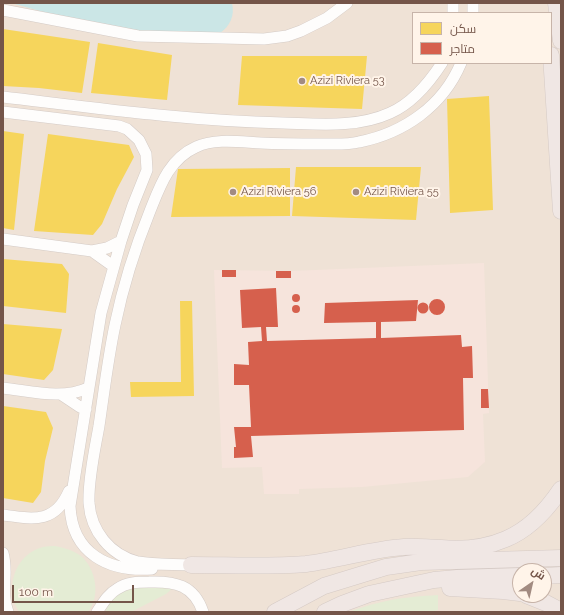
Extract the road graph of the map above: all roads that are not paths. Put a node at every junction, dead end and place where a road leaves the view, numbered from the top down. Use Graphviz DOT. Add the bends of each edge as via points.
graph roads {
  1 [pos="347,3"];
  2 [pos="556,3"];
  3 [pos="3,10"];
  4 [pos="561,41"];
  5 [pos="441,64"];
  6 [pos="460,64"];
  7 [pos="552,64"];
  8 [pos="3,97"];
  9 [pos="3,112"];
  10 [pos="561,210"];
  11 [pos="3,239"];
  12 [pos="121,241"];
  13 [pos="92,251"];
  14 [pos="113,266"];
  15 [pos="3,388"];
  16 [pos="88,388"];
  17 [pos="62,395"];
  18 [pos="86,409"];
  19 [pos="73,482"];
  20 [pos="561,489"];
  21 [pos="3,515"];
  22 [pos="440,548"];
  23 [pos="3,553"];
  24 [pos="561,558"];
  25 [pos="191,565"];
  26 [pos="512,576"];
  27 [pos="416,584"];
  28 [pos="324,586"];
  29 [pos="512,592"];
  30 [pos="546,603"];
  31 [pos="8,612"];
  32 [pos="97,612"];
  33 [pos="203,612"];
  34 [pos="275,612"];
  35 [pos="324,612"];
  36 [pos="561,612"];
  1 -- 3 [label="street" via="327,18 301,31 264,39 133,36"];
  2 -- 4 [label="highway"];
  5 -- 8 [label="street" via="424,87 401,107 372,120 349,124 243,122"];
  6 -- 25 [label="street" via="436,102 417,118 393,132 370,140 346,144 205,144 181,156 162,182 130,263 115,324 89,504 93,522 100,536 122,556 142,562"];
  7 -- 10 [label="highway"];
  9 -- 12 [label="street" via="119,126 127,129 139,140 146,154 148,170"];
  11 -- 13 [label="street"];
  12 -- 13 [label="street" via="107,248"];
  12 -- 14 [label="street"];
  13 -- 14 [label="street"];
  14 -- 16 [label="street" via="101,313"];
  15 -- 17 [label="street"];
  16 -- 17 [label="street"];
  16 -- 18 [label="street"];
  17 -- 18 [label="street"];
  18 -- 19 [label="street"];
  19 -- 21 [label="street" via="61,506 50,514 32,519"];
  19 -- 25 [label="street" via="70,506 72,522 82,544 93,556 107,564 134,569"];
  20 -- 22 [label="highway" via="537,518 512,537 475,548"];
  22 -- 25 [label="highway" via="416,546 386,549 291,565"];
  22 -- 28 [label="highway" via="393,557 351,570"];
  23 -- 31 [label="street" via="6,568 4,598"];
  24 -- 28 [label="highway" via="404,564 370,571"];
  26 -- 27 [label="highway" via="445,579"];
  27 -- 29 [label="highway"];
  27 -- 35 [label="highway" via="369,594"];
  28 -- 34 [label="highway"];
  30 -- 36 [label="highway"];
  32 -- 33 [label="street" via="108,596 122,586 132,583 165,582 178,584 190,591"];
}
